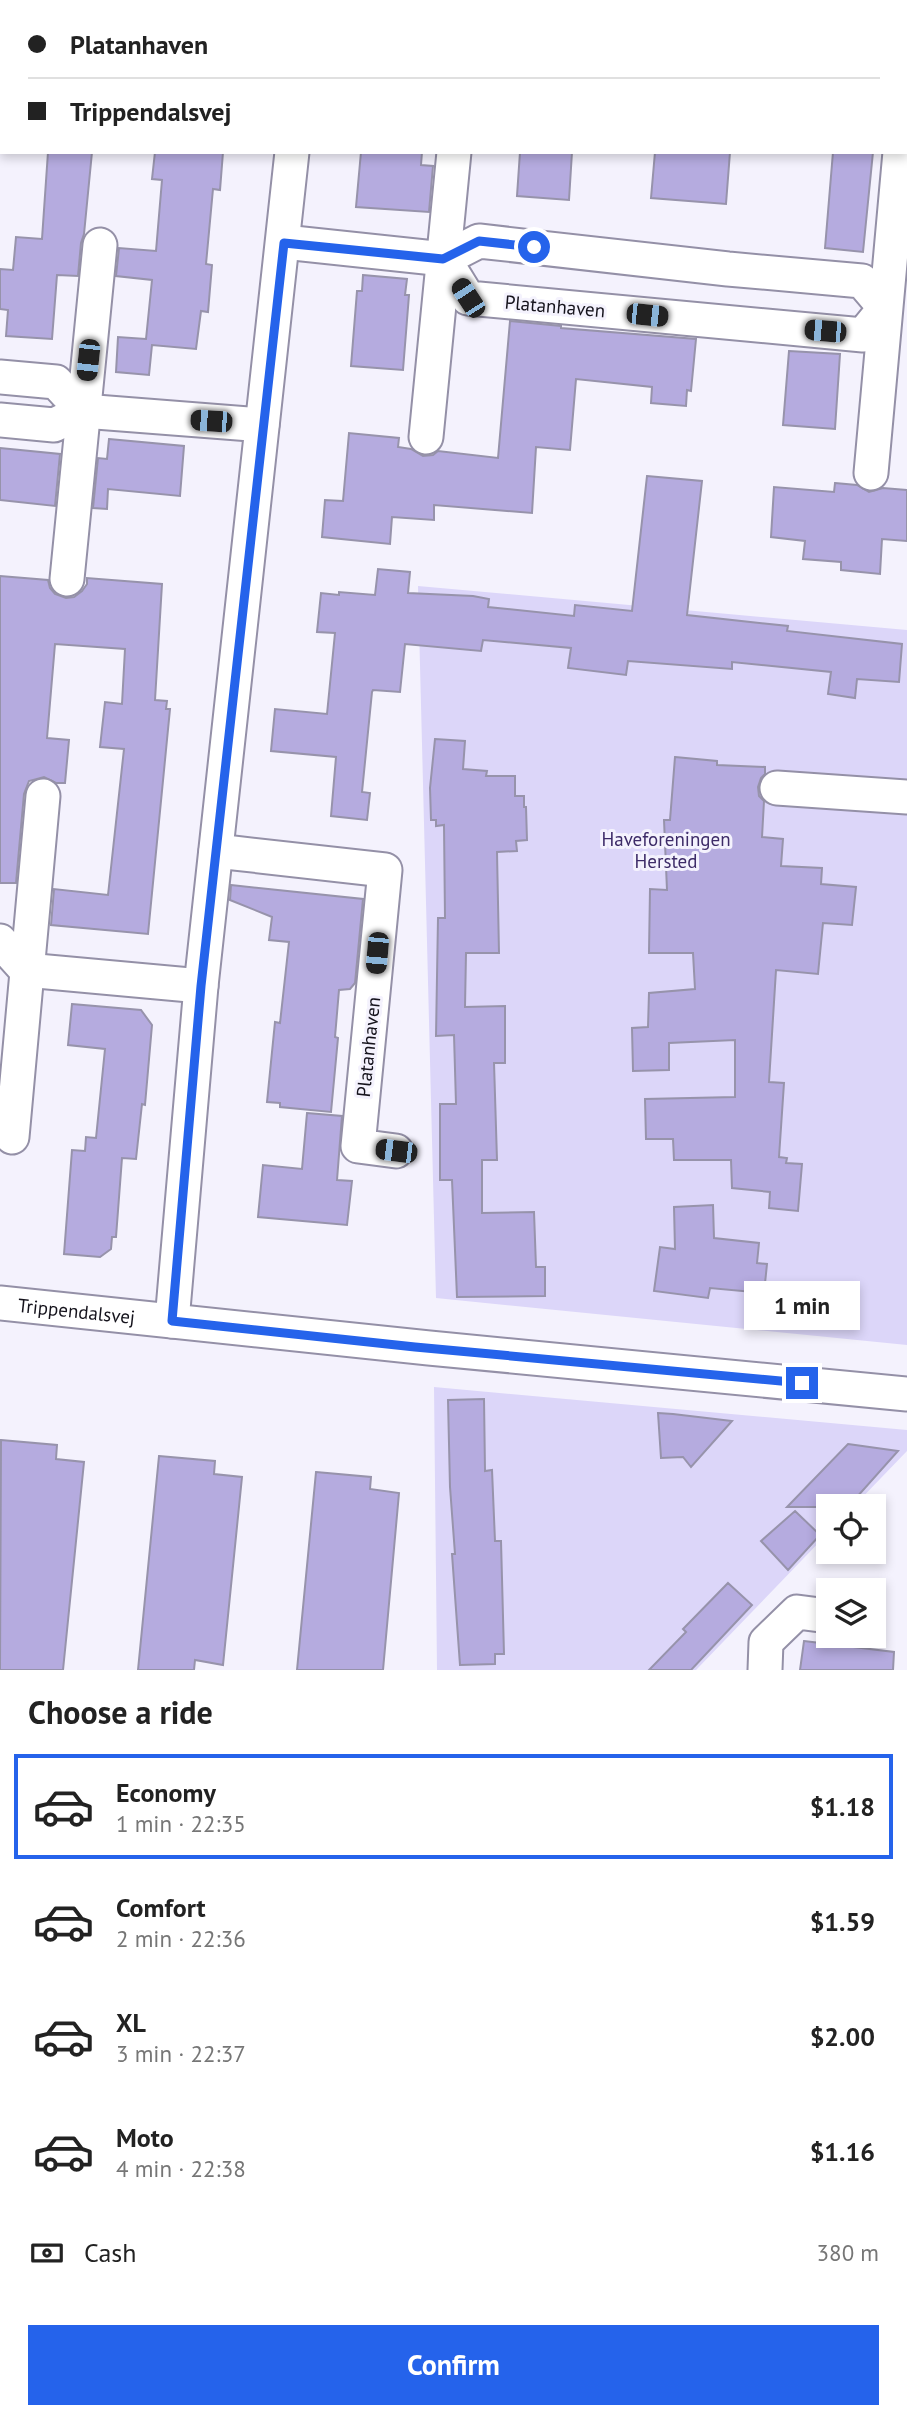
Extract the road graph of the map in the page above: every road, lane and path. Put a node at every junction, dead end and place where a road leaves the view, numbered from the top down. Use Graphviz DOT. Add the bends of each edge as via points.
graph roads {
  1 [pos="292,154"];
  2 [pos="454,154"];
  3 [pos="900,154"];
  4 [pos="284,243"];
  5 [pos="100,245"];
  6 [pos="443,259"];
  7 [pos="885,308"];
  8 [pos="0,377"];
  9 [pos="83,411"];
  10 [pos="0,420"];
  11 [pos="262,425"];
  12 [pos="426,437"];
  13 [pos="871,473"];
  14 [pos="67,579"];
  15 [pos="777,788"];
  16 [pos="44,796"];
  17 [pos="907,797"];
  18 [pos="216,851"];
  19 [pos="0,941"];
  20 [pos="13,978"];
  21 [pos="201,986"];
  22 [pos="12,1137"];
  23 [pos="396,1151"];
  24 [pos="0,1303"];
  25 [pos="172,1321"];
  26 [pos="907,1394"];
  27 [pos="816,1614"];
  28 [pos="765,1670"];
  1 -- 4 [label="street"];
  2 -- 6 [label="street"];
  3 -- 7 [label="street"];
  4 -- 6 [label="street"];
  4 -- 11 [label="street"];
  5 -- 9 [label="street"];
  6 -- 7 [label="street" via="479,241 862,281"];
  6 -- 7 [label="street, Platanhaven" via="468,298 863,335"];
  6 -- 12 [label="street"];
  7 -- 13 [label="street"];
  8 -- 9 [label="street" via="56,382"];
  9 -- 10 [label="street" via="54,425"];
  9 -- 11 [label="street"];
  9 -- 14 [label="street"];
  11 -- 18 [label="street"];
  15 -- 17 [label="street"];
  16 -- 20 [label="street"];
  18 -- 21 [label="street"];
  18 -- 23 [label="street, Platanhaven" via="385,870 358,1146"];
  19 -- 20 [label="street"];
  20 -- 21 [label="street"];
  20 -- 22 [label="street"];
  21 -- 25 [label="street"];
  24 -- 25 [label="street, Trippendalsvej"];
  25 -- 26 [label="street, Trippendalsvej"];
  27 -- 28 [label="street" via="797,1612 766,1642"];
}
